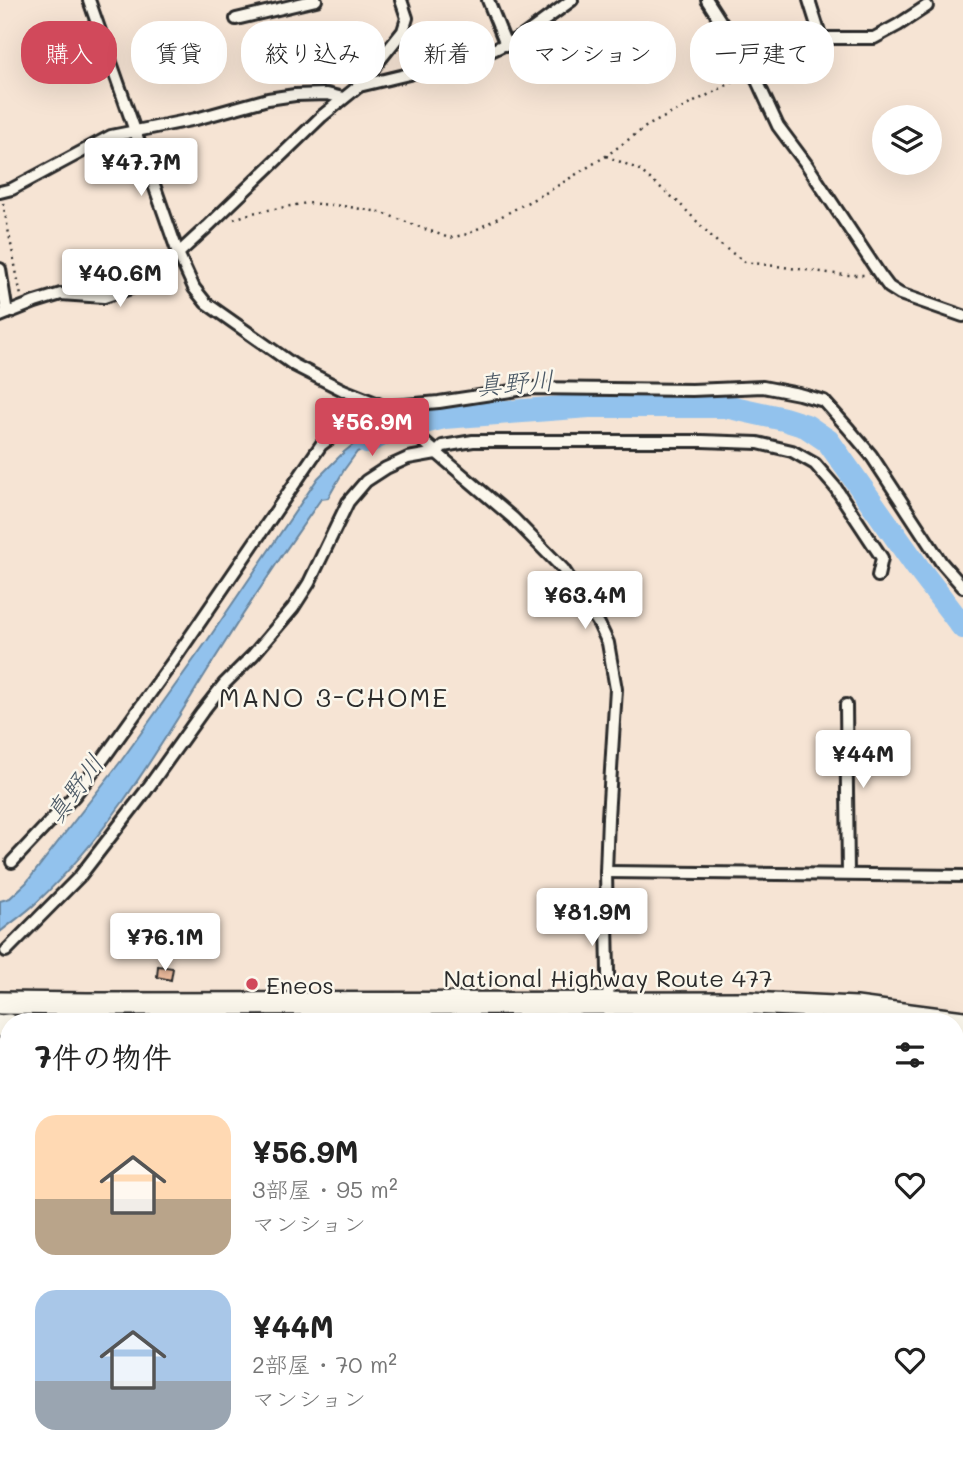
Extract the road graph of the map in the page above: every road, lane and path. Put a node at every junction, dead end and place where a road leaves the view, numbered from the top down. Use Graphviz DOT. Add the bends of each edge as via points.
graph roads {
  1 [pos="89,0"];
  2 [pos="316,0"];
  3 [pos="401,0"];
  4 [pos="488,0"];
  5 [pos="707,0"];
  6 [pos="809,0"];
  7 [pos="566,1"];
  8 [pos="275,5"];
  9 [pos="927,6"];
  10 [pos="236,19"];
  11 [pos="720,21"];
  12 [pos="816,21"];
  13 [pos="834,38"];
  14 [pos="506,45"];
  15 [pos="730,84"];
  16 [pos="759,84"];
  17 [pos="359,86"];
  18 [pos="343,99"];
  19 [pos="135,131"];
  20 [pos="606,156"];
  21 [pos="0,191"];
  22 [pos="208,227"];
  23 [pos="178,253"];
  24 [pos="0,269"];
  25 [pos="880,275"];
  26 [pos="23,306"];
  27 [pos="4,314"];
  28 [pos="963,316"];
  29 [pos="386,410"];
  30 [pos="431,450"];
  31 [pos="878,576"];
  32 [pos="963,587"];
  33 [pos="846,705"];
  34 [pos="12,862"];
  35 [pos="606,872"];
  36 [pos="848,874"];
  37 [pos="963,876"];
  38 [pos="6,951"];
  39 [pos="0,1003"];
  40 [pos="609,1012"];
  41 [pos="89,1013"];
  42 [pos="897,1013"];
  1 -- 19 [label="street"];
  2 -- 8 [label="street"];
  3 -- 17 [label="street" via="407,18 403,30"];
  4 -- 14 [label="street"];
  5 -- 11 [label="street"];
  6 -- 12 [label="street"];
  7 -- 14 [label="street"];
  8 -- 10 [label="street"];
  9 -- 13 [label="street" via="874,38"];
  14 -- 17 [label="street" via="476,58"];
  15 -- 20 [label="path" via="648,126"];
  16 -- 25 [label="street" via="778,126"];
  17 -- 18 [label="street"];
  18 -- 19 [label="street" via="327,94 268,99"];
  18 -- 22 [label="street"];
  19 -- 21 [label="street" via="111,136 21,185"];
  19 -- 23 [label="street"];
  20 -- 22 [label="path" via="468,234 449,238 380,212 307,203"];
  20 -- 25 [label="path" via="638,169 745,262"];
  21 -- 26 [label="path"];
  22 -- 23 [label="street"];
  23 -- 26 [label="street" via="131,288 104,297 61,294"];
  23 -- 29 [label="street" via="206,303 294,365"];
  24 -- 27 [label="street"];
  25 -- 28 [label="street" via="901,295"];
  26 -- 27 [label="street"];
  29 -- 30 [label="street"];
  29 -- 32 [label="street" via="531,388 763,387 824,401 870,455 941,562"];
  29 -- 34 [label="street" via="356,419 321,445 103,758"];
  30 -- 31 [label="street" via="473,441 702,441 758,443 792,451 815,464 835,487 882,558"];
  30 -- 35 [label="street" via="513,518 563,569 608,643 616,689"];
  30 -- 38 [label="street" via="386,468 366,481 348,502 293,608 209,703 80,876"];
  33 -- 36 [label="street"];
  35 -- 36 [label="street"];
  35 -- 40 [label="street"];
  36 -- 37 [label="street"];
  39 -- 41 [label="highway, National Highway Route 477"];
  40 -- 41 [label="highway, National Highway Route 477"];
  40 -- 42 [label="highway, National Highway Route 477" via="803,1004"];
}
